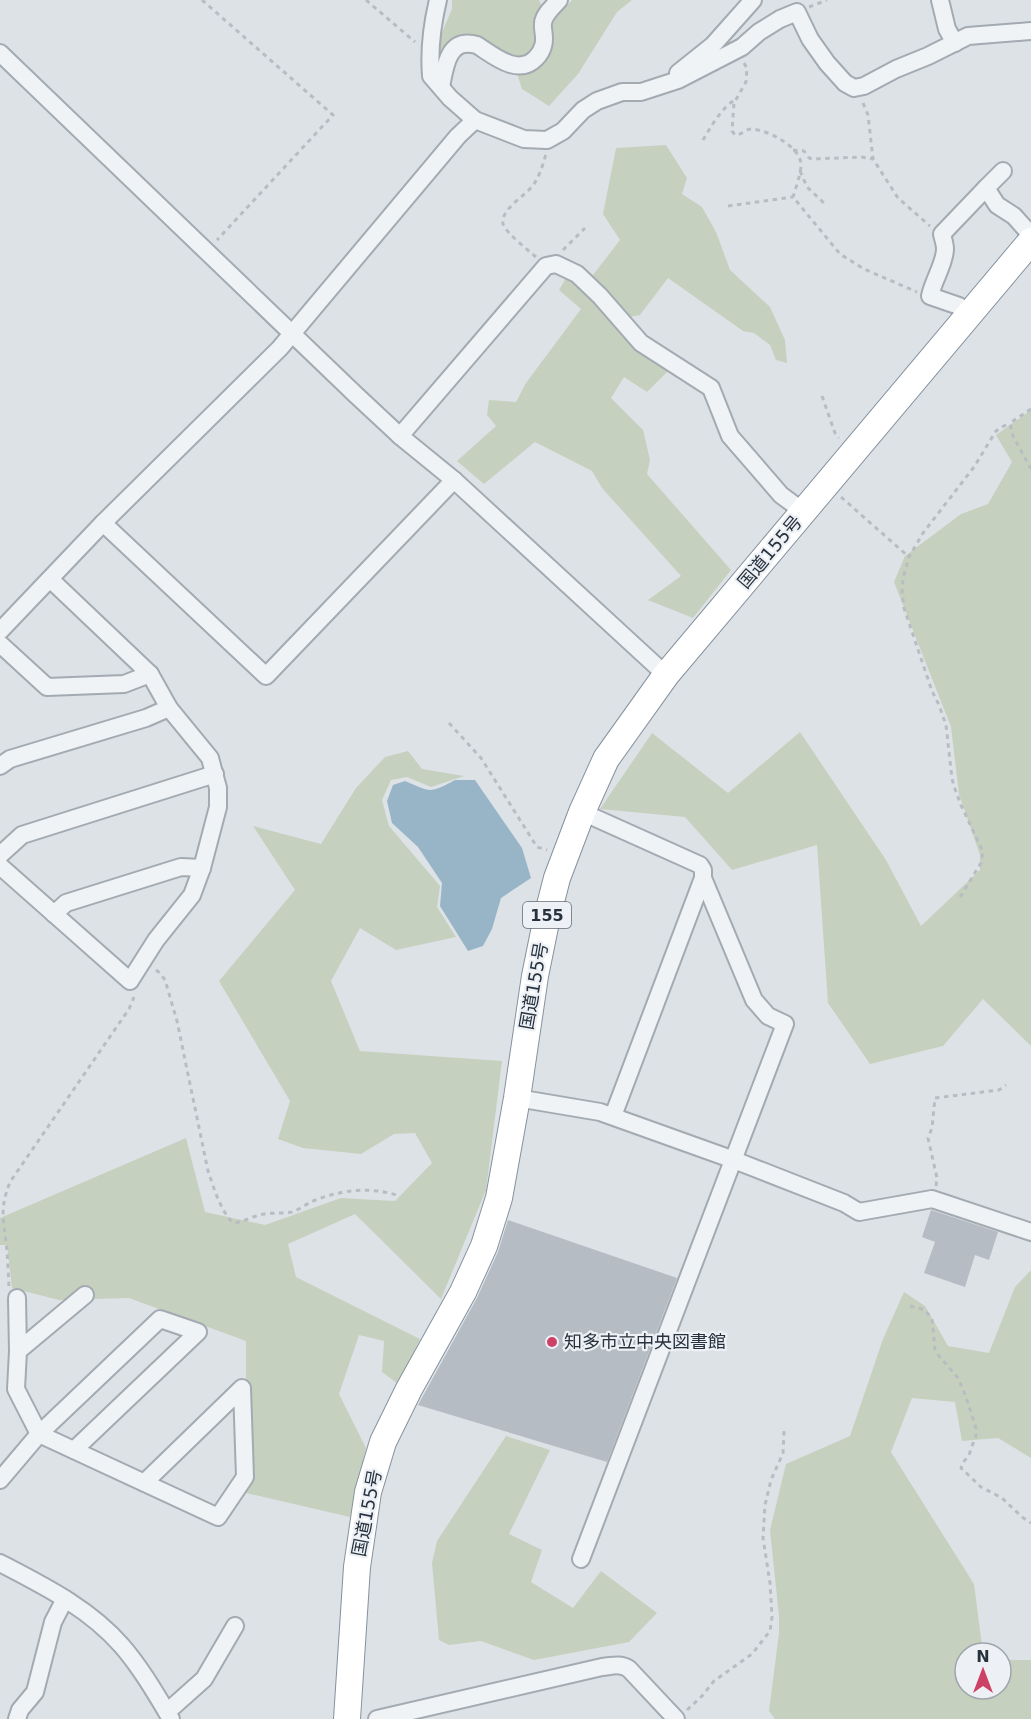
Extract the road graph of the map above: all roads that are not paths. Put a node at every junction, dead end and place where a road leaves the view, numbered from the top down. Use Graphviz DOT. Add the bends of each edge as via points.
graph roads {
  1 [pos="438,0"];
  2 [pos="559,0"];
  3 [pos="753,0"];
  4 [pos="940,0"];
  5 [pos="1031,31"];
  6 [pos="955,43"];
  7 [pos="0,53"];
  8 [pos="670,83"];
  9 [pos="441,87"];
  10 [pos="475,120"];
  11 [pos="1003,171"];
  12 [pos="986,188"];
  13 [pos="1031,235"];
  14 [pos="1031,241"];
  15 [pos="969,314"];
  16 [pos="292,334"];
  17 [pos="400,436"];
  18 [pos="454,480"];
  19 [pos="804,512"];
  20 [pos="103,523"];
  21 [pos="50,579"];
  22 [pos="0,631"];
  23 [pos="0,644"];
  24 [pos="150,674"];
  25 [pos="666,675"];
  26 [pos="170,708"];
  27 [pos="0,766"];
  28 [pos="215,774"];
  29 [pos="582,812"];
  30 [pos="0,855"];
  31 [pos="0,866"];
  32 [pos="202,868"];
  33 [pos="703,878"];
  34 [pos="54,914"];
  35 [pos="517,1098"];
  36 [pos="613,1116"];
  37 [pos="734,1160"];
  38 [pos="1031,1232"];
  39 [pos="85,1295"];
  40 [pos="17,1298"];
  41 [pos="18,1351"];
  42 [pos="39,1434"];
  43 [pos="74,1450"];
  44 [pos="0,1480"];
  45 [pos="144,1483"];
  46 [pos="581,1559"];
  47 [pos="0,1563"];
  48 [pos="65,1599"];
  49 [pos="235,1626"];
  50 [pos="681,1715"];
  51 [pos="169,1716"];
  52 [pos="17,1719"];
  53 [pos="347,1719"];
  54 [pos="377,1719"];
  1 -- 9 [label="street" via="430,51 431,76"];
  2 -- 9 [label="street" via="543,22 543,47 533,61 518,66 509,64 477,45 464,44 449,55"];
  3 -- 8 [label="street" via="713,45"];
  4 -- 6 [label="street"];
  5 -- 6 [label="street" via="968,36"];
  6 -- 8 [label="street" via="854,88 827,63 797,12 759,32 742,47"];
  7 -- 16 [label="street"];
  8 -- 10 [label="street" via="597,101 547,140 524,139"];
  9 -- 10 [label="street"];
  10 -- 16 [label="street"];
  11 -- 12 [label="street"];
  12 -- 13 [label="street" via="997,205"];
  12 -- 15 [label="street" via="942,234 944,257 930,296 959,306"];
  14 -- 15 [label="highway, 国道155号 / 155"];
  15 -- 19 [label="highway, 国道155号 / 155"];
  16 -- 17 [label="street"];
  16 -- 20 [label="street"];
  17 -- 18 [label="street"];
  17 -- 19 [label="street" via="546,266 556,264 577,274 641,343 711,388 730,436 781,495"];
  18 -- 20 [label="street" via="266,676"];
  18 -- 25 [label="street"];
  19 -- 25 [label="highway, 国道155号 / 155"];
  20 -- 21 [label="street"];
  21 -- 22 [label="street"];
  21 -- 24 [label="street"];
  23 -- 24 [label="street" via="47,687 124,684"];
  24 -- 26 [label="street"];
  25 -- 29 [label="highway, 国道155号 / 155" via="606,759"];
  26 -- 27 [label="street" via="10,759"];
  26 -- 28 [label="street" via="210,758"];
  28 -- 30 [label="street" via="22,835"];
  28 -- 32 [label="street" via="218,807"];
  29 -- 33 [label="street" via="700,865"];
  29 -- 35 [label="highway, 国道155号 / 155" via="547,916"];
  31 -- 34 [label="street"];
  32 -- 34 [label="street" via="181,867 66,903"];
  32 -- 34 [label="street" via="192,895 130,981"];
  33 -- 36 [label="street"];
  33 -- 37 [label="street" via="754,1000 768,1016 785,1024"];
  35 -- 36 [label="street"];
  35 -- 53 [label="highway, 国道155号 / 155" via="499,1198 484,1246 383,1442 368,1492 357,1567"];
  36 -- 37 [label="street"];
  37 -- 38 [label="street" via="859,1212 932,1200"];
  37 -- 46 [label="street"];
  39 -- 41 [label="street"];
  40 -- 41 [label="street"];
  41 -- 42 [label="street" via="16,1389"];
  42 -- 43 [label="street"];
  42 -- 43 [label="street" via="160,1319 198,1332"];
  42 -- 44 [label="street"];
  43 -- 45 [label="street"];
  45 -- 45 [label="street" via="218,1517 245,1476 242,1388"];
  47 -- 48 [label="street"];
  48 -- 51 [label="street" via="85,1611 122,1645"];
  48 -- 52 [label="street" via="53,1622 35,1692"];
  49 -- 51 [label="street" via="204,1679"];
  50 -- 54 [label="street" via="624,1665 617,1665"];
}
